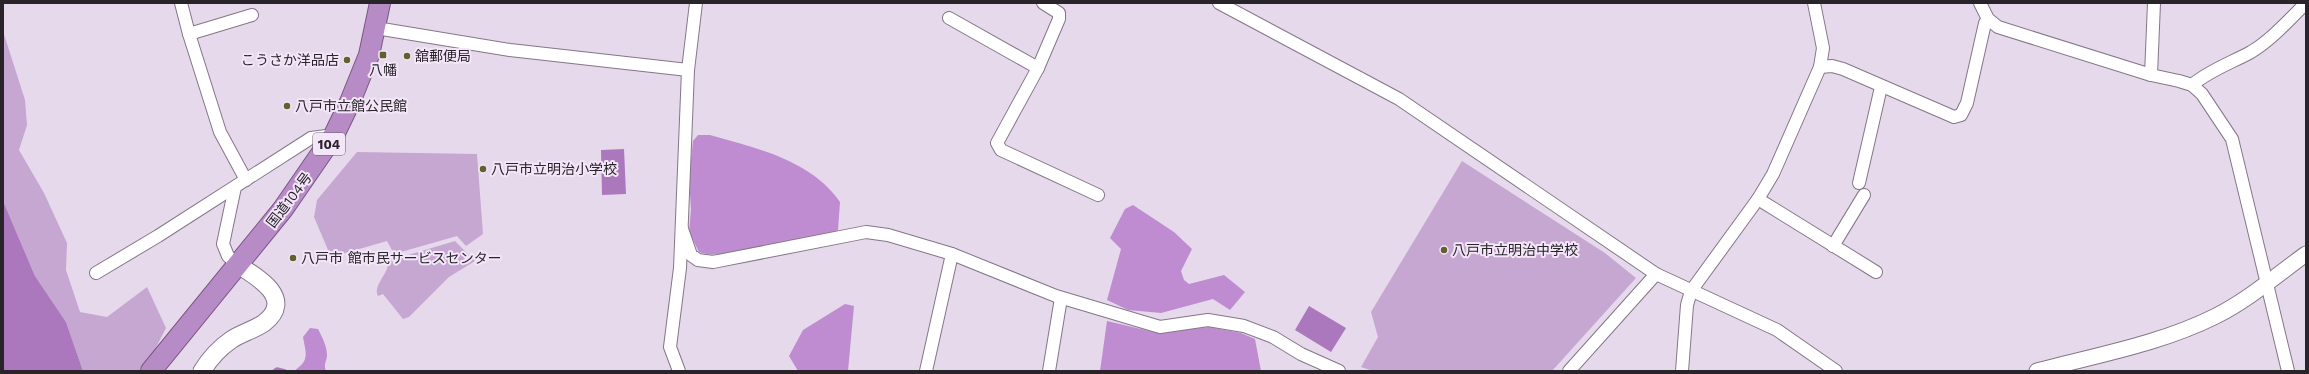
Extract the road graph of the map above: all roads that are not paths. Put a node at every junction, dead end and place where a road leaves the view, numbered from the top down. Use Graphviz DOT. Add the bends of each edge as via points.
graph roads {
  1 [pos="181,3"];
  2 [pos="380,3"];
  3 [pos="696,3"];
  4 [pos="1043,3"];
  5 [pos="1219,3"];
  6 [pos="1814,3"];
  7 [pos="1980,3"];
  8 [pos="2154,3"];
  9 [pos="2306,3"];
  10 [pos="1058,6"];
  11 [pos="252,15"];
  12 [pos="948,18"];
  13 [pos="1988,19"];
  14 [pos="376,28"];
  15 [pos="189,34"];
  16 [pos="1820,67"];
  17 [pos="1038,68"];
  18 [pos="688,70"];
  19 [pos="2150,75"];
  20 [pos="2192,85"];
  21 [pos="1882,87"];
  22 [pos="334,135"];
  23 [pos="246,180"];
  24 [pos="1859,183"];
  25 [pos="235,187"];
  26 [pos="1098,195"];
  27 [pos="1864,195"];
  28 [pos="1758,199"];
  29 [pos="682,229"];
  30 [pos="1833,246"];
  31 [pos="952,254"];
  32 [pos="2306,254"];
  33 [pos="238,265"];
  34 [pos="1876,272"];
  35 [pos="96,273"];
  36 [pos="1656,274"];
  37 [pos="2266,283"];
  38 [pos="1691,291"];
  39 [pos="1061,298"];
  40 [pos="152,370"];
  41 [pos="202,371"];
  42 [pos="679,371"];
  43 [pos="926,371"];
  44 [pos="1049,371"];
  45 [pos="1339,371"];
  46 [pos="1569,371"];
  47 [pos="1682,371"];
  48 [pos="1836,371"];
  49 [pos="2037,371"];
  50 [pos="2288,371"];
  1 -- 15 [label="street"];
  2 -- 14 [label="highway, 国道104号 / 104"];
  3 -- 18 [label="street"];
  4 -- 10 [label="street"];
  5 -- 36 [label="street" via="1399,99"];
  6 -- 16 [label="street" via="1823,48"];
  7 -- 13 [label="street"];
  8 -- 19 [label="street"];
  9 -- 20 [label="street" via="2268,39"];
  10 -- 17 [label="street" via="1059,19"];
  11 -- 15 [label="street"];
  12 -- 17 [label="street"];
  13 -- 19 [label="street" via="1998,26"];
  13 -- 21 [label="street" via="1984,23 1967,103 1960,115 1947,115"];
  14 -- 18 [label="street" via="510,50"];
  14 -- 22 [label="highway, 国道104号 / 104" via="352,96"];
  15 -- 23 [label="street" via="220,132"];
  16 -- 21 [label="street" via="1832,66 1843,69"];
  16 -- 28 [label="street" via="1773,174"];
  17 -- 26 [label="street" via="997,143 1001,150"];
  18 -- 29 [label="street"];
  19 -- 20 [label="street"];
  20 -- 37 [label="street" via="2202,94 2232,139"];
  21 -- 24 [label="street"];
  22 -- 23 [label="street" via="311,138"];
  22 -- 33 [label="highway, 国道104号 / 104" via="298,190"];
  23 -- 25 [label="street"];
  25 -- 33 [label="street" via="222,244 228,256"];
  25 -- 35 [label="street"];
  27 -- 30 [label="street"];
  28 -- 30 [label="street"];
  28 -- 38 [label="street"];
  29 -- 31 [label="street" via="691,255 698,260 713,262 866,232 888,235"];
  29 -- 42 [label="street" via="670,347"];
  30 -- 34 [label="street"];
  31 -- 39 [label="street"];
  31 -- 43 [label="street"];
  32 -- 37 [label="street"];
  33 -- 40 [label="highway, 国道104号 / 104"];
  33 -- 41 [label="main road" via="266,282 273,292 276,303 273,315 263,324 232,339 211,356"];
  36 -- 38 [label="street"];
  36 -- 46 [label="street"];
  37 -- 49 [label="street" via="2217,316 2186,330 2122,350"];
  37 -- 50 [label="street"];
  38 -- 47 [label="street" via="1687,305"];
  38 -- 48 [label="street" via="1777,330"];
  39 -- 44 [label="street"];
  39 -- 45 [label="street" via="1160,327 1208,320 1244,326 1273,337 1300,354"];
}
